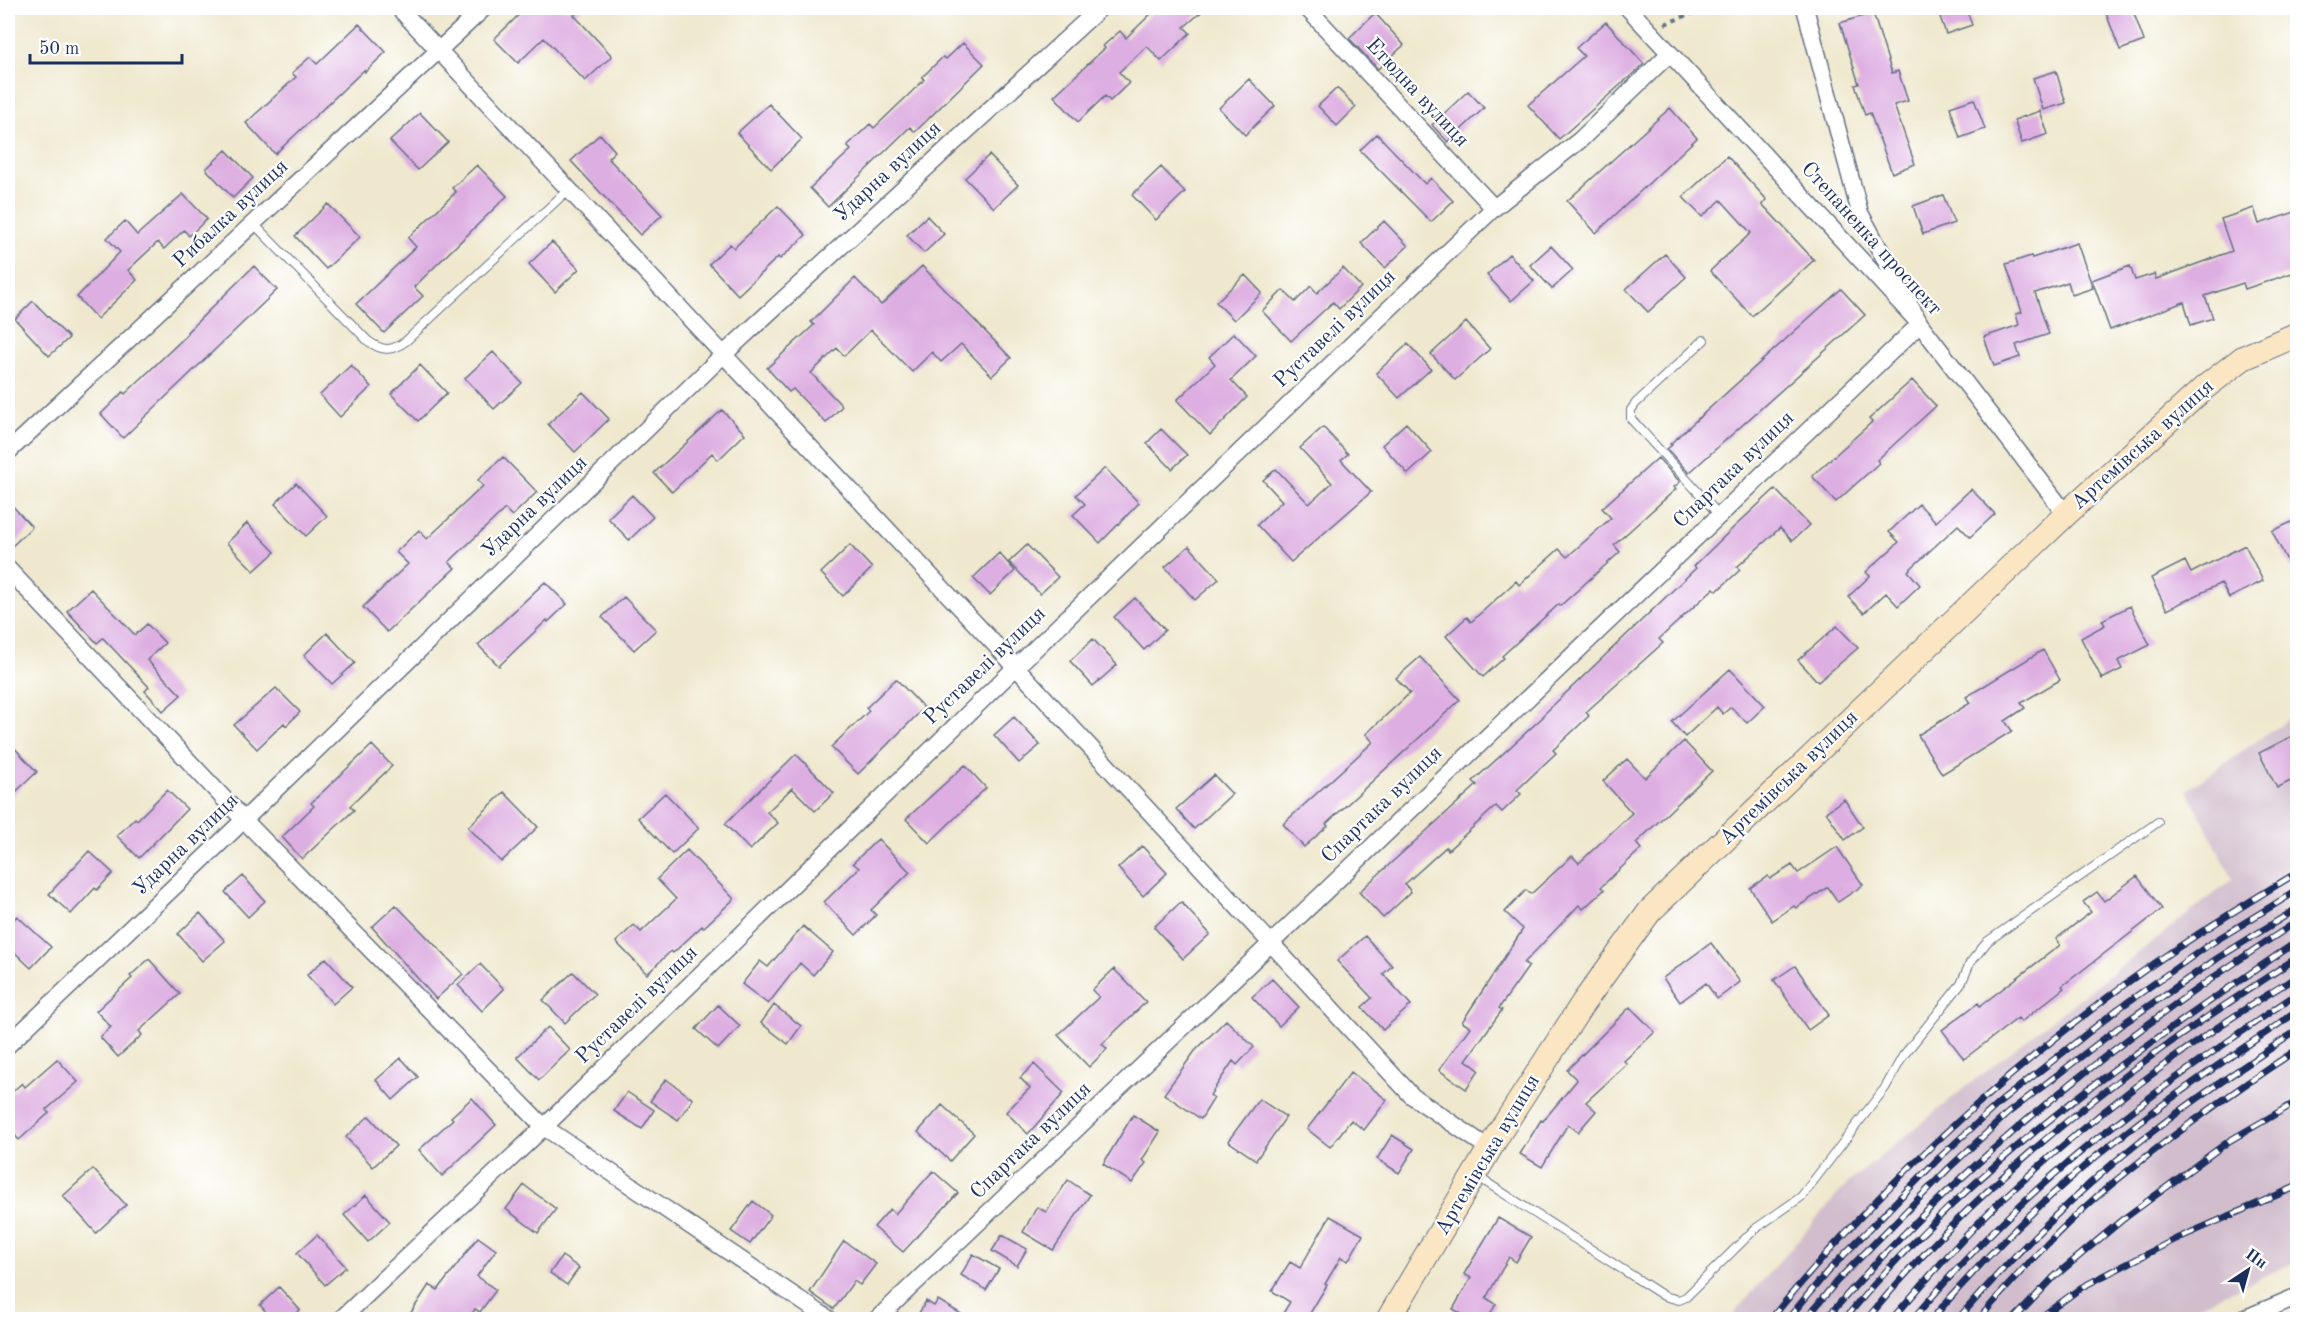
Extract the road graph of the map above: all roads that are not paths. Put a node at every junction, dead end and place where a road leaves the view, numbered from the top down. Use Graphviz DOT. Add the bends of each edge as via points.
graph roads {
  1 [pos="399,8"];
  2 [pos="484,8"];
  3 [pos="1100,8"];
  4 [pos="1307,8"];
  5 [pos="1628,8"];
  6 [pos="1805,8"];
  7 [pos="439,50"];
  8 [pos="1669,54"];
  9 [pos="569,189"];
  10 [pos="1494,208"];
  11 [pos="254,224"];
  12 [pos="1920,324"];
  13 [pos="2298,334"];
  14 [pos="1704,340"];
  15 [pos="724,354"];
  16 [pos="8,452"];
  17 [pos="2066,514"];
  18 [pos="1719,515"];
  19 [pos="8,569"];
  20 [pos="1016,667"];
  21 [pos="244,820"];
  22 [pos="2158,822"];
  23 [pos="1272,942"];
  24 [pos="8,1045"];
  25 [pos="544,1127"];
  26 [pos="1490,1149"];
  27 [pos="1474,1175"];
  28 [pos="2298,1296"];
  29 [pos="340,1320"];
  30 [pos="830,1320"];
  31 [pos="876,1320"];
  32 [pos="1388,1320"];
  33 [pos="2241,1320"];
  1 -- 7 [label="street"];
  2 -- 7 [label="street, Рибалка вулиця"];
  3 -- 15 [label="street, Ударна вулиця"];
  4 -- 10 [label="street, Етюдна вулиця"];
  5 -- 8 [label="street, Степаненка проспект"];
  6 -- 12 [label="street" via="1860,213"];
  7 -- 9 [label="street"];
  7 -- 11 [label="street, Рибалка вулиця"];
  8 -- 10 [label="street, Руставелі вулиця" via="1580,140"];
  8 -- 12 [label="street, Степаненка проспект"];
  9 -- 11 [label="lane" via="406,341 387,350 368,341"];
  9 -- 15 [label="street"];
  10 -- 20 [label="street, Руставелі вулиця"];
  11 -- 16 [label="street, Рибалка вулиця"];
  12 -- 17 [label="street, Степаненка проспект"];
  12 -- 18 [label="street, Спартака вулиця"];
  13 -- 17 [label="main road, Артемівська вулиця" via="2243,358 2204,388"];
  14 -- 18 [label="lane" via="1636,403 1631,418"];
  15 -- 20 [label="street"];
  15 -- 21 [label="street, Ударна вулиця"];
  17 -- 26 [label="main road, Артемівська вулиця" via="1650,911 1582,1003"];
  18 -- 23 [label="street, Спартака вулиця"];
  19 -- 21 [label="street"];
  20 -- 23 [label="street"];
  20 -- 25 [label="street, Руставелі вулиця"];
  21 -- 24 [label="street, Ударна вулиця"];
  21 -- 25 [label="street"];
  22 -- 27 [label="lane" via="1988,941 1970,963 1961,984 1903,1056 1885,1088 1801,1197 1755,1229 1686,1297 1679,1300 1664,1296"];
  23 -- 26 [label="street" via="1412,1096"];
  23 -- 31 [label="street, Спартака вулиця"];
  25 -- 29 [label="street, Руставелі вулиця"];
  25 -- 30 [label="street"];
  26 -- 27 [label="main road, Артемівська вулиця"];
  27 -- 32 [label="main road, Артемівська вулиця"];
  28 -- 33 [label="street"];
}
